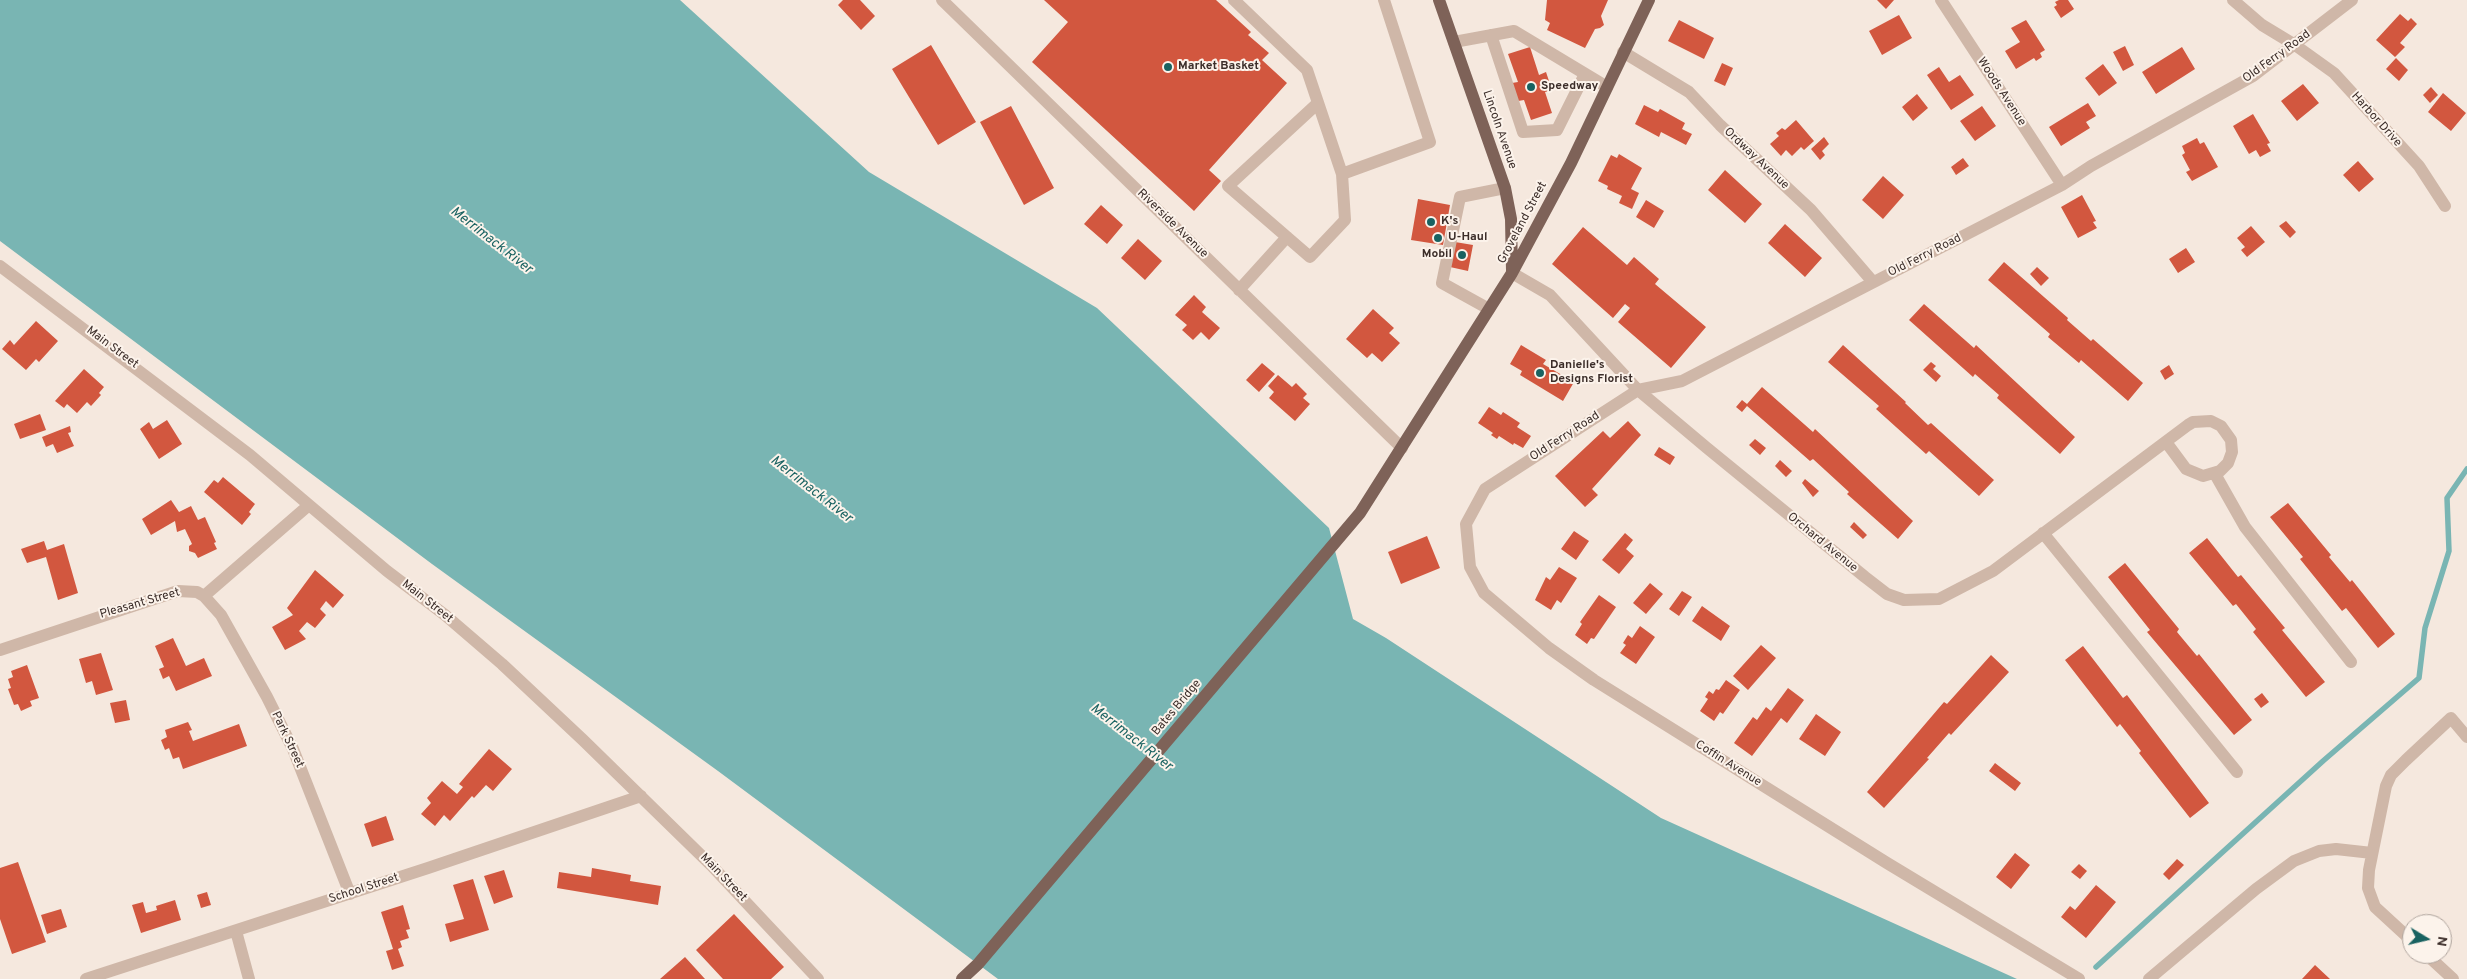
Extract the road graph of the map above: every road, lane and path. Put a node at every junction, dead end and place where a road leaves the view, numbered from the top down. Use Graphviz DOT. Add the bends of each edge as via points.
graph roads {
  1 [pos="942,0"];
  2 [pos="1234,0"];
  3 [pos="1384,0"];
  4 [pos="1440,0"];
  5 [pos="1649,0"];
  6 [pos="1941,0"];
  7 [pos="2233,0"];
  8 [pos="2352,0"];
  9 [pos="1491,35"];
  10 [pos="1454,42"];
  11 [pos="2295,45"];
  12 [pos="1624,52"];
  13 [pos="1585,74"];
  14 [pos="1607,87"];
  15 [pos="1318,102"];
  16 [pos="1342,174"];
  17 [pos="2062,185"];
  18 [pos="1504,188"];
  19 [pos="2445,206"];
  20 [pos="1287,236"];
  21 [pos="0,266"];
  22 [pos="1512,273"];
  23 [pos="1873,282"];
  24 [pos="1239,290"];
  25 [pos="1489,309"];
  26 [pos="1638,390"];
  27 [pos="2166,442"];
  28 [pos="1402,448"];
  29 [pos="2215,474"];
  30 [pos="1485,488"];
  31 [pos="309,505"];
  32 [pos="2043,533"];
  33 [pos="204,596"];
  34 [pos="0,650"];
  35 [pos="2351,662"];
  36 [pos="2467,737"];
  37 [pos="2237,772"];
  38 [pos="641,796"];
  39 [pos="2372,853"];
  40 [pos="350,894"];
  41 [pos="236,931"];
  42 [pos="2402,933"];
  43 [pos="2437,964"];
  44 [pos="86,979"];
  45 [pos="249,979"];
  46 [pos="818,979"];
  47 [pos="962,979"];
  48 [pos="2079,979"];
  49 [pos="2149,979"];
  50 [pos="2453,979"];
  1 -- 24 [label="street, Riverside Avenue"];
  2 -- 15 [label="street" via="1307,70"];
  3 -- 16 [label="street" via="1430,142"];
  4 -- 10 [label="main road, Lincoln Avenue"];
  5 -- 12 [label="main road, Groveland Street"];
  6 -- 17 [label="street, Woods Avenue"];
  7 -- 11 [label="street, Harbor Drive" via="2262,26"];
  8 -- 11 [label="street, Old Ferry Road"];
  9 -- 10 [label="street"];
  9 -- 13 [label="street" via="1514,31"];
  9 -- 13 [label="street" via="1523,132 1557,130"];
  10 -- 18 [label="main road, Lincoln Avenue"];
  11 -- 17 [label="street, Old Ferry Road" via="2253,76"];
  11 -- 19 [label="street, Harbor Drive" via="2334,73 2419,166"];
  12 -- 14 [label="main road, Groveland Street"];
  12 -- 23 [label="street, Ordway Avenue" via="1689,92 1811,210"];
  13 -- 14 [label="street"];
  14 -- 22 [label="main road, Groveland Street" via="1571,163"];
  15 -- 16 [label="street"];
  15 -- 20 [label="street" via="1228,186"];
  16 -- 20 [label="street" via="1345,220 1310,257"];
  17 -- 23 [label="street, Old Ferry Road"];
  18 -- 22 [label="main road, Lincoln Avenue" via="1511,219"];
  18 -- 25 [label="street" via="1460,197 1442,283"];
  20 -- 24 [label="street"];
  21 -- 31 [label="street, Main Street" via="250,455"];
  22 -- 25 [label="main road, Groveland Street"];
  22 -- 26 [label="street, Orchard Avenue" via="1550,295"];
  23 -- 26 [label="street, Old Ferry Road" via="1682,381"];
  24 -- 28 [label="street, Riverside Avenue"];
  25 -- 28 [label="main road, Groveland Street"];
  26 -- 30 [label="street, Old Ferry Road"];
  26 -- 32 [label="street, Orchard Avenue" via="1887,594 1904,600 1928,601 1954,592 1993,571"];
  27 -- 29 [label="street" via="2191,473"];
  27 -- 29 [label="street, Orchard Avenue" via="2194,422 2211,421 2221,426 2231,440 2232,452 2225,467"];
  27 -- 32 [label="street, Orchard Avenue"];
  28 -- 47 [label="main road, Bates Bridge" via="1360,513"];
  29 -- 35 [label="street" via="2246,527"];
  30 -- 48 [label="street, Coffin Avenue" via="1466,524 1470,567 1484,593 1508,616 1594,680"];
  31 -- 33 [label="street"];
  31 -- 38 [label="street, Main Street" via="494,658"];
  32 -- 37 [label="street"];
  33 -- 34 [label="street, Pleasant Street" via="197,592 178,591"];
  33 -- 40 [label="street, Park Street" via="220,615 293,749"];
  36 -- 39 [label="street" via="2451,718 2391,776"];
  38 -- 40 [label="street, School Street"];
  38 -- 46 [label="street, Main Street"];
  39 -- 42 [label="street" via="2368,888 2375,907"];
  39 -- 49 [label="street" via="2336,849 2318,851 2294,861"];
  40 -- 41 [label="street, School Street"];
  41 -- 44 [label="street, School Street"];
  41 -- 45 [label="street"];
  43 -- 50 [label="street"];
}
